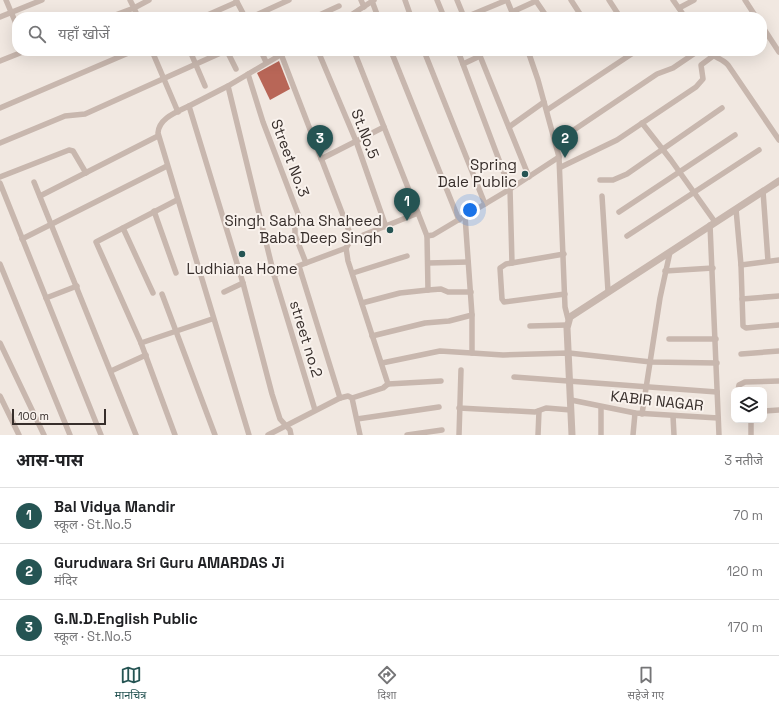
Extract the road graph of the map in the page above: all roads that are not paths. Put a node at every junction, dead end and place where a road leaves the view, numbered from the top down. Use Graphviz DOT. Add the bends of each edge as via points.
graph roads {
  1 [pos="6,0"];
  2 [pos="42,0"];
  3 [pos="130,0"];
  4 [pos="149,0"];
  5 [pos="289,0"];
  6 [pos="361,0"];
  7 [pos="405,0"];
  8 [pos="437,0"];
  9 [pos="457,0"];
  10 [pos="507,0"];
  11 [pos="571,0"];
  12 [pos="609,0"];
  13 [pos="673,0"];
  14 [pos="694,0"];
  15 [pos="745,0"];
  16 [pos="237,1"];
  17 [pos="373,1"];
  18 [pos="339,6"];
  19 [pos="364,7"];
  20 [pos="134,8"];
  21 [pos="679,8"];
  22 [pos="11,12"];
  23 [pos="123,12"];
  24 [pos="136,12"];
  25 [pos="214,12"];
  26 [pos="242,12"];
  27 [pos="263,12"];
  28 [pos="326,12"];
  29 [pos="356,12"];
  30 [pos="376,12"];
  31 [pos="409,12"];
  32 [pos="442,12"];
  33 [pos="463,12"];
  34 [pos="477,12"];
  35 [pos="512,12"];
  36 [pos="517,12"];
  37 [pos="544,12"];
  38 [pos="579,12"];
  39 [pos="617,12"];
  40 [pos="682,12"];
  41 [pos="753,12"];
  42 [pos="0,16"];
  43 [pos="767,34"];
  44 [pos="779,52"];
  45 [pos="12,56"];
  46 [pos="122,56"];
  47 [pos="154,56"];
  48 [pos="192,56"];
  49 [pos="215,56"];
  50 [pos="229,56"];
  51 [pos="263,56"];
  52 [pos="277,56"];
  53 [pos="282,56"];
  54 [pos="320,56"];
  55 [pos="356,56"];
  56 [pos="394,56"];
  57 [pos="426,56"];
  58 [pos="460,56"];
  59 [pos="476,56"];
  60 [pos="480,56"];
  61 [pos="530,56"];
  62 [pos="628,56"];
  63 [pos="691,56"];
  64 [pos="713,56"];
  65 [pos="0,61"];
  66 [pos="266,62"];
  67 [pos="463,64"];
  68 [pos="196,65"];
  69 [pos="236,69"];
  70 [pos="248,74"];
  71 [pos="164,79"];
  72 [pos="205,86"];
  73 [pos="228,86"];
  74 [pos="544,102"];
  75 [pos="189,106"];
  76 [pos="0,108"];
  77 [pos="722,108"];
  78 [pos="547,110"];
  79 [pos="178,112"];
  80 [pos="642,123"];
  81 [pos="384,127"];
  82 [pos="509,127"];
  83 [pos="735,135"];
  84 [pos="158,136"];
  85 [pos="779,140"];
  86 [pos="356,141"];
  87 [pos="556,142"];
  88 [pos="0,143"];
  89 [pos="663,150"];
  90 [pos="759,150"];
  91 [pos="559,157"];
  92 [pos="321,159"];
  93 [pos="167,166"];
  94 [pos="561,167"];
  95 [pos="680,172"];
  96 [pos="86,173"];
  97 [pos="0,177"];
  98 [pos="529,177"];
  99 [pos="600,180"];
  100 [pos="779,180"];
  101 [pos="34,182"];
  102 [pos="0,183"];
  103 [pos="510,189"];
  104 [pos="763,191"];
  105 [pos="695,192"];
  106 [pos="40,196"];
  107 [pos="602,196"];
  108 [pos="177,200"];
  109 [pos="485,204"];
  110 [pos="736,209"];
  111 [pos="154,211"];
  112 [pos="619,212"];
  113 [pos="418,213"];
  114 [pos="465,216"];
  115 [pos="459,220"];
  116 [pos="713,224"];
  117 [pos="52,225"];
  118 [pos="386,227"];
  119 [pos="122,228"];
  120 [pos="428,236"];
  121 [pos="627,236"];
  122 [pos="22,240"];
  123 [pos="351,240"];
  124 [pos="346,248"];
  125 [pos="670,252"];
  126 [pos="564,254"];
  127 [pos="407,256"];
  128 [pos="779,260"];
  129 [pos="768,261"];
  130 [pos="468,262"];
  131 [pos="306,263"];
  132 [pos="428,263"];
  133 [pos="512,263"];
  134 [pos="0,264"];
  135 [pos="741,265"];
  136 [pos="299,266"];
  137 [pos="713,268"];
  138 [pos="665,270"];
  139 [pos="176,273"];
  140 [pos="353,273"];
  141 [pos="274,275"];
  142 [pos="243,283"];
  143 [pos="77,286"];
  144 [pos="428,290"];
  145 [pos="608,291"];
  146 [pos="224,292"];
  147 [pos="471,292"];
  148 [pos="153,293"];
  149 [pos="162,294"];
  150 [pos="565,294"];
  151 [pos="779,296"];
  152 [pos="46,298"];
  153 [pos="742,299"];
  154 [pos="362,303"];
  155 [pos="472,315"];
  156 [pos="212,319"];
  157 [pos="568,322"];
  158 [pos="779,325"];
  159 [pos="530,326"];
  160 [pos="177,331"];
  161 [pos="372,336"];
  162 [pos="669,339"];
  163 [pos="716,339"];
  164 [pos="0,343"];
  165 [pos="141,343"];
  166 [pos="779,351"];
  167 [pos="472,353"];
  168 [pos="569,353"];
  169 [pos="741,354"];
  170 [pos="146,355"];
  171 [pos="651,362"];
  172 [pos="382,363"];
  173 [pos="717,363"];
  174 [pos="461,370"];
  175 [pos="111,371"];
  176 [pos="514,377"];
  177 [pos="570,381"];
  178 [pos="779,381"];
  179 [pos="441,382"];
  180 [pos="388,384"];
  181 [pos="645,387"];
  182 [pos="739,387"];
  183 [pos="717,392"];
  184 [pos="0,396"];
  185 [pos="340,398"];
  186 [pos="352,398"];
  187 [pos="571,400"];
  188 [pos="438,407"];
  189 [pos="601,407"];
  190 [pos="459,408"];
  191 [pos="315,410"];
  192 [pos="571,410"];
  193 [pos="779,410"];
  194 [pos="539,411"];
  195 [pos="767,411"];
  196 [pos="635,413"];
  197 [pos="642,414"];
  198 [pos="673,416"];
  199 [pos="357,418"];
  200 [pos="718,418"];
  201 [pos="751,423"];
  202 [pos="286,426"];
  203 [pos="442,430"];
  204 [pos="19,435"];
  205 [pos="44,435"];
  206 [pos="70,435"];
  207 [pos="101,435"];
  208 [pos="136,435"];
  209 [pos="175,435"];
  210 [pos="215,435"];
  211 [pos="248,435"];
  212 [pos="268,435"];
  213 [pos="291,435"];
  214 [pos="360,435"];
  215 [pos="407,435"];
  216 [pos="459,435"];
  217 [pos="538,435"];
  218 [pos="572,435"];
  219 [pos="601,435"];
  220 [pos="633,435"];
  221 [pos="674,435"];
  222 [pos="719,435"];
  223 [pos="751,435"];
  1 -- 22 [label="street"];
  2 -- 22 [label="street"];
  3 -- 20 [label="street"];
  4 -- 20 [label="street"];
  5 -- 27 [label="street"];
  6 -- 19 [label="street"];
  7 -- 31 [label="street"];
  8 -- 32 [label="street"];
  9 -- 33 [label="street"];
  10 -- 34 [label="street"];
  10 -- 35 [label="street"];
  11 -- 38 [label="street"];
  12 -- 39 [label="street"];
  13 -- 21 [label="street"];
  14 -- 21 [label="street"];
  15 -- 41 [label="street"];
  16 -- 25 [label="street"];
  16 -- 26 [label="street"];
  17 -- 19 [label="street"];
  17 -- 30 [label="street"];
  18 -- 28 [label="street"];
  19 -- 29 [label="street"];
  20 -- 23 [label="street"];
  20 -- 24 [label="street"];
  21 -- 40 [label="street"];
  22 -- 42 [label="street"];
  36 -- 37 [label="street" via="536,1"];
  43 -- 44 [label="street"];
  45 -- 65 [label="street"];
  46 -- 76 [label="street"];
  47 -- 71 [label="street"];
  48 -- 68 [label="street"];
  49 -- 68 [label="street"];
  50 -- 69 [label="street"];
  51 -- 66 [label="street"];
  52 -- 66 [label="street"];
  53 -- 92 [label="street"];
  54 -- 86 [label="street, St.No.5"];
  55 -- 81 [label="street"];
  56 -- 115 [label="street"];
  57 -- 109 [label="street"];
  58 -- 67 [label="street"];
  59 -- 67 [label="street"];
  60 -- 82 [label="street"];
  61 -- 74 [label="street"];
  62 -- 78 [label="street"];
  63 -- 87 [label="street" via="673,68 657,74"];
  64 -- 80 [label="street" via="701,65 701,82"];
  64 -- 85 [label="street" via="728,64"];
  66 -- 70 [label="street"];
  67 -- 103 [label="street"];
  68 -- 71 [label="street"];
  68 -- 72 [label="street"];
  70 -- 73 [label="street"];
  70 -- 131 [label="street, Street No.3" via="263,122 299,216 295,235"];
  71 -- 79 [label="street"];
  71 -- 88 [label="street" via="85,114 65,116"];
  73 -- 75 [label="street"];
  73 -- 141 [label="street, street no.2"];
  74 -- 78 [label="street"];
  74 -- 82 [label="street"];
  75 -- 79 [label="street"];
  75 -- 142 [label="street"];
  77 -- 89 [label="street"];
  78 -- 87 [label="street"];
  79 -- 84 [label="street" via="160,124"];
  80 -- 89 [label="street"];
  80 -- 94 [label="street" via="617,140"];
  81 -- 86 [label="street"];
  81 -- 113 [label="street"];
  82 -- 98 [label="street"];
  83 -- 95 [label="street"];
  84 -- 93 [label="street"];
  84 -- 96 [label="street"];
  86 -- 92 [label="street"];
  86 -- 118 [label="street, St.No.5"];
  87 -- 91 [label="street"];
  89 -- 95 [label="street"];
  89 -- 99 [label="street" via="623,176 613,180"];
  90 -- 105 [label="street"];
  91 -- 94 [label="street"];
  91 -- 98 [label="street"];
  92 -- 123 [label="street" via="344,215"];
  93 -- 108 [label="street"];
  93 -- 117 [label="street"];
  94 -- 126 [label="street"];
  95 -- 105 [label="street"];
  95 -- 112 [label="street"];
  96 -- 97 [label="street" via="73,151 69,150"];
  96 -- 106 [label="street"];
  98 -- 103 [label="street"];
  100 -- 104 [label="street"];
  101 -- 106 [label="street"];
  102 -- 122 [label="street"];
  103 -- 109 [label="street"];
  103 -- 133 [label="street"];
  104 -- 110 [label="street"];
  104 -- 129 [label="street"];
  105 -- 116 [label="street"];
  105 -- 121 [label="street"];
  106 -- 117 [label="street"];
  107 -- 145 [label="street"];
  108 -- 111 [label="street"];
  108 -- 156 [label="street"];
  109 -- 114 [label="street"];
  110 -- 116 [label="street"];
  110 -- 135 [label="street"];
  111 -- 119 [label="street"];
  111 -- 139 [label="street"];
  113 -- 118 [label="street"];
  113 -- 120 [label="street"];
  114 -- 115 [label="street"];
  114 -- 130 [label="street"];
  115 -- 120 [label="street"];
  116 -- 125 [label="street"];
  116 -- 137 [label="street"];
  117 -- 122 [label="street"];
  117 -- 143 [label="street"];
  118 -- 123 [label="street"];
  119 -- 148 [label="street"];
  119 -- 165 [label="street" via="96,242"];
  120 -- 132 [label="street"];
  122 -- 152 [label="street"];
  123 -- 124 [label="street"];
  124 -- 131 [label="street"];
  124 -- 140 [label="street"];
  125 -- 138 [label="street"];
  125 -- 145 [label="street"];
  126 -- 133 [label="street"];
  126 -- 150 [label="street"];
  127 -- 140 [label="street"];
  128 -- 129 [label="street"];
  129 -- 135 [label="street"];
  130 -- 132 [label="street"];
  130 -- 147 [label="street"];
  131 -- 136 [label="street"];
  132 -- 144 [label="street"];
  133 -- 150 [label="street" via="500,268 504,302"];
  134 -- 206 [label="street"];
  135 -- 153 [label="street"];
  136 -- 141 [label="street"];
  136 -- 185 [label="street"];
  137 -- 138 [label="street"];
  137 -- 163 [label="street"];
  138 -- 171 [label="street"];
  140 -- 154 [label="street"];
  141 -- 191 [label="street, street no.2"];
  142 -- 146 [label="street"];
  142 -- 202 [label="street" via="272,394 280,419"];
  143 -- 152 [label="street"];
  143 -- 175 [label="street"];
  144 -- 147 [label="street"];
  144 -- 154 [label="street" via="400,293"];
  145 -- 157 [label="street" via="572,314"];
  147 -- 155 [label="street"];
  149 -- 160 [label="street"];
  150 -- 157 [label="street"];
  151 -- 153 [label="street"];
  152 -- 207 [label="street"];
  153 -- 158 [label="street" via="744,328"];
  154 -- 161 [label="street"];
  155 -- 161 [label="street"];
  155 -- 167 [label="street"];
  156 -- 160 [label="street"];
  156 -- 211 [label="street"];
  157 -- 159 [label="street"];
  157 -- 168 [label="street"];
  160 -- 165 [label="street"];
  160 -- 210 [label="street"];
  161 -- 172 [label="street"];
  162 -- 163 [label="street"];
  163 -- 173 [label="street"];
  164 -- 205 [label="street"];
  165 -- 170 [label="street"];
  166 -- 169 [label="street"];
  167 -- 168 [label="street"];
  167 -- 172 [label="street" via="440,351"];
  168 -- 171 [label="street"];
  168 -- 177 [label="street"];
  170 -- 175 [label="street"];
  170 -- 209 [label="street"];
  171 -- 173 [label="street"];
  171 -- 181 [label="street"];
  172 -- 180 [label="street"];
  173 -- 183 [label="street"];
  174 -- 190 [label="street"];
  175 -- 208 [label="street"];
  176 -- 177 [label="street"];
  177 -- 181 [label="street"];
  177 -- 187 [label="street"];
  178 -- 182 [label="street" via="745,382"];
  179 -- 180 [label="street"];
  180 -- 186 [label="street"];
  181 -- 183 [label="street"];
  181 -- 197 [label="street"];
  183 -- 200 [label="street"];
  184 -- 204 [label="street"];
  185 -- 186 [label="street"];
  185 -- 191 [label="street"];
  186 -- 199 [label="street"];
  187 -- 189 [label="street, KABIR NAGAR"];
  187 -- 192 [label="street"];
  188 -- 199 [label="street"];
  189 -- 196 [label="street, KABIR NAGAR"];
  189 -- 219 [label="street"];
  190 -- 194 [label="street"];
  190 -- 216 [label="street"];
  191 -- 202 [label="street"];
  192 -- 194 [label="street" via="546,408"];
  192 -- 218 [label="street"];
  193 -- 195 [label="street"];
  194 -- 217 [label="street"];
  196 -- 197 [label="street, KABIR NAGAR"];
  196 -- 220 [label="street"];
  197 -- 198 [label="street, KABIR NAGAR"];
  198 -- 200 [label="street, KABIR NAGAR"];
  198 -- 221 [label="street"];
  199 -- 214 [label="street"];
  200 -- 222 [label="street"];
  201 -- 223 [label="street"];
  202 -- 212 [label="street"];
  202 -- 213 [label="street"];
  203 -- 215 [label="street"];
}
